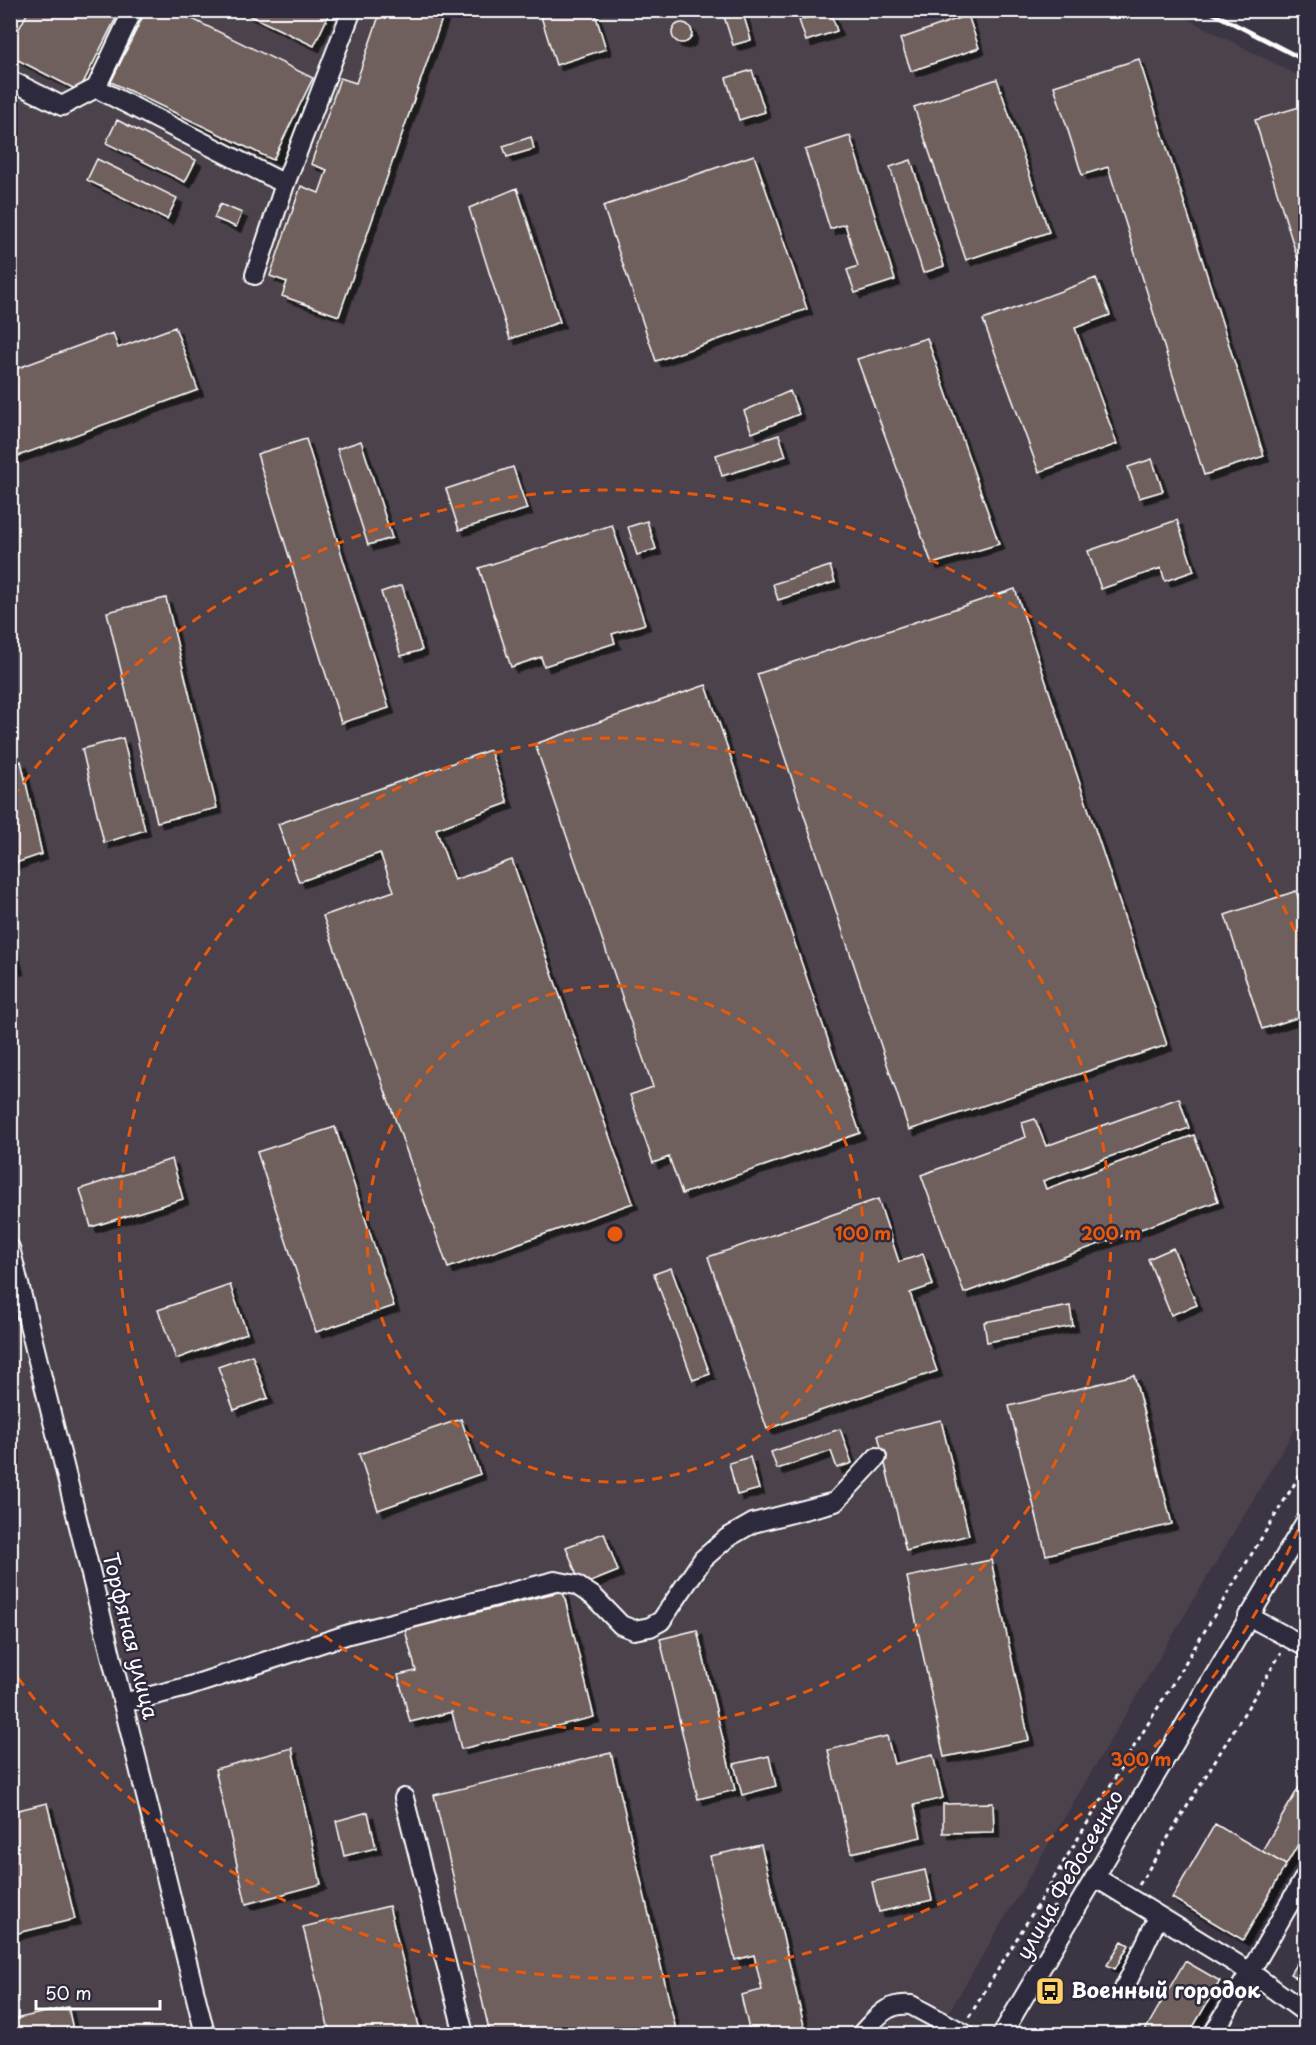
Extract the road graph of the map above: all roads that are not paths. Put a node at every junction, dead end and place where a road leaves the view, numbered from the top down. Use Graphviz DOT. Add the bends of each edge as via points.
graph roads {
  1 [pos="133,10"];
  2 [pos="351,10"];
  3 [pos="10,80"];
  4 [pos="96,88"];
  5 [pos="285,184"];
  6 [pos="255,275"];
  7 [pos="10,1248"];
  8 [pos="877,1457"];
  9 [pos="1305,1521"];
  10 [pos="1248,1616"];
  11 [pos="1298,1643"];
  12 [pos="123,1703"];
  13 [pos="404,1798"];
  14 [pos="1305,1875"];
  15 [pos="1095,1877"];
  16 [pos="1158,1917"];
  17 [pos="1250,1972"];
  18 [pos="1124,1989"];
  19 [pos="1305,2013"];
  20 [pos="963,2033"];
  21 [pos="205,2034"];
  22 [pos="464,2034"];
  23 [pos="861,2034"];
  24 [pos="1002,2034"];
  25 [pos="1213,2034"];
  1 -- 4 [label="street"];
  2 -- 5 [label="street"];
  3 -- 4 [label="street" via="62,106"];
  4 -- 5 [label="street"];
  5 -- 6 [label="street"];
  7 -- 12 [label="street, Торфяная улица"];
  8 -- 12 [label="street" via="835,1502 753,1523 728,1538 703,1559 661,1621 650,1627 634,1630 621,1625 593,1596 576,1585 555,1581 349,1634 187,1687"];
  9 -- 10 [label="street, улица Федосеенко"];
  10 -- 11 [label="street"];
  10 -- 15 [label="street, улица Федосеенко"];
  12 -- 21 [label="street, Торфяная улица"];
  13 -- 22 [label="street"];
  14 -- 17 [label="street"];
  15 -- 16 [label="street"];
  15 -- 24 [label="street, улица Федосеенко"];
  16 -- 17 [label="street"];
  16 -- 18 [label="street"];
  17 -- 19 [label="street"];
  17 -- 25 [label="street"];
  20 -- 23 [label="street" via="911,2005 897,2004"];
}
